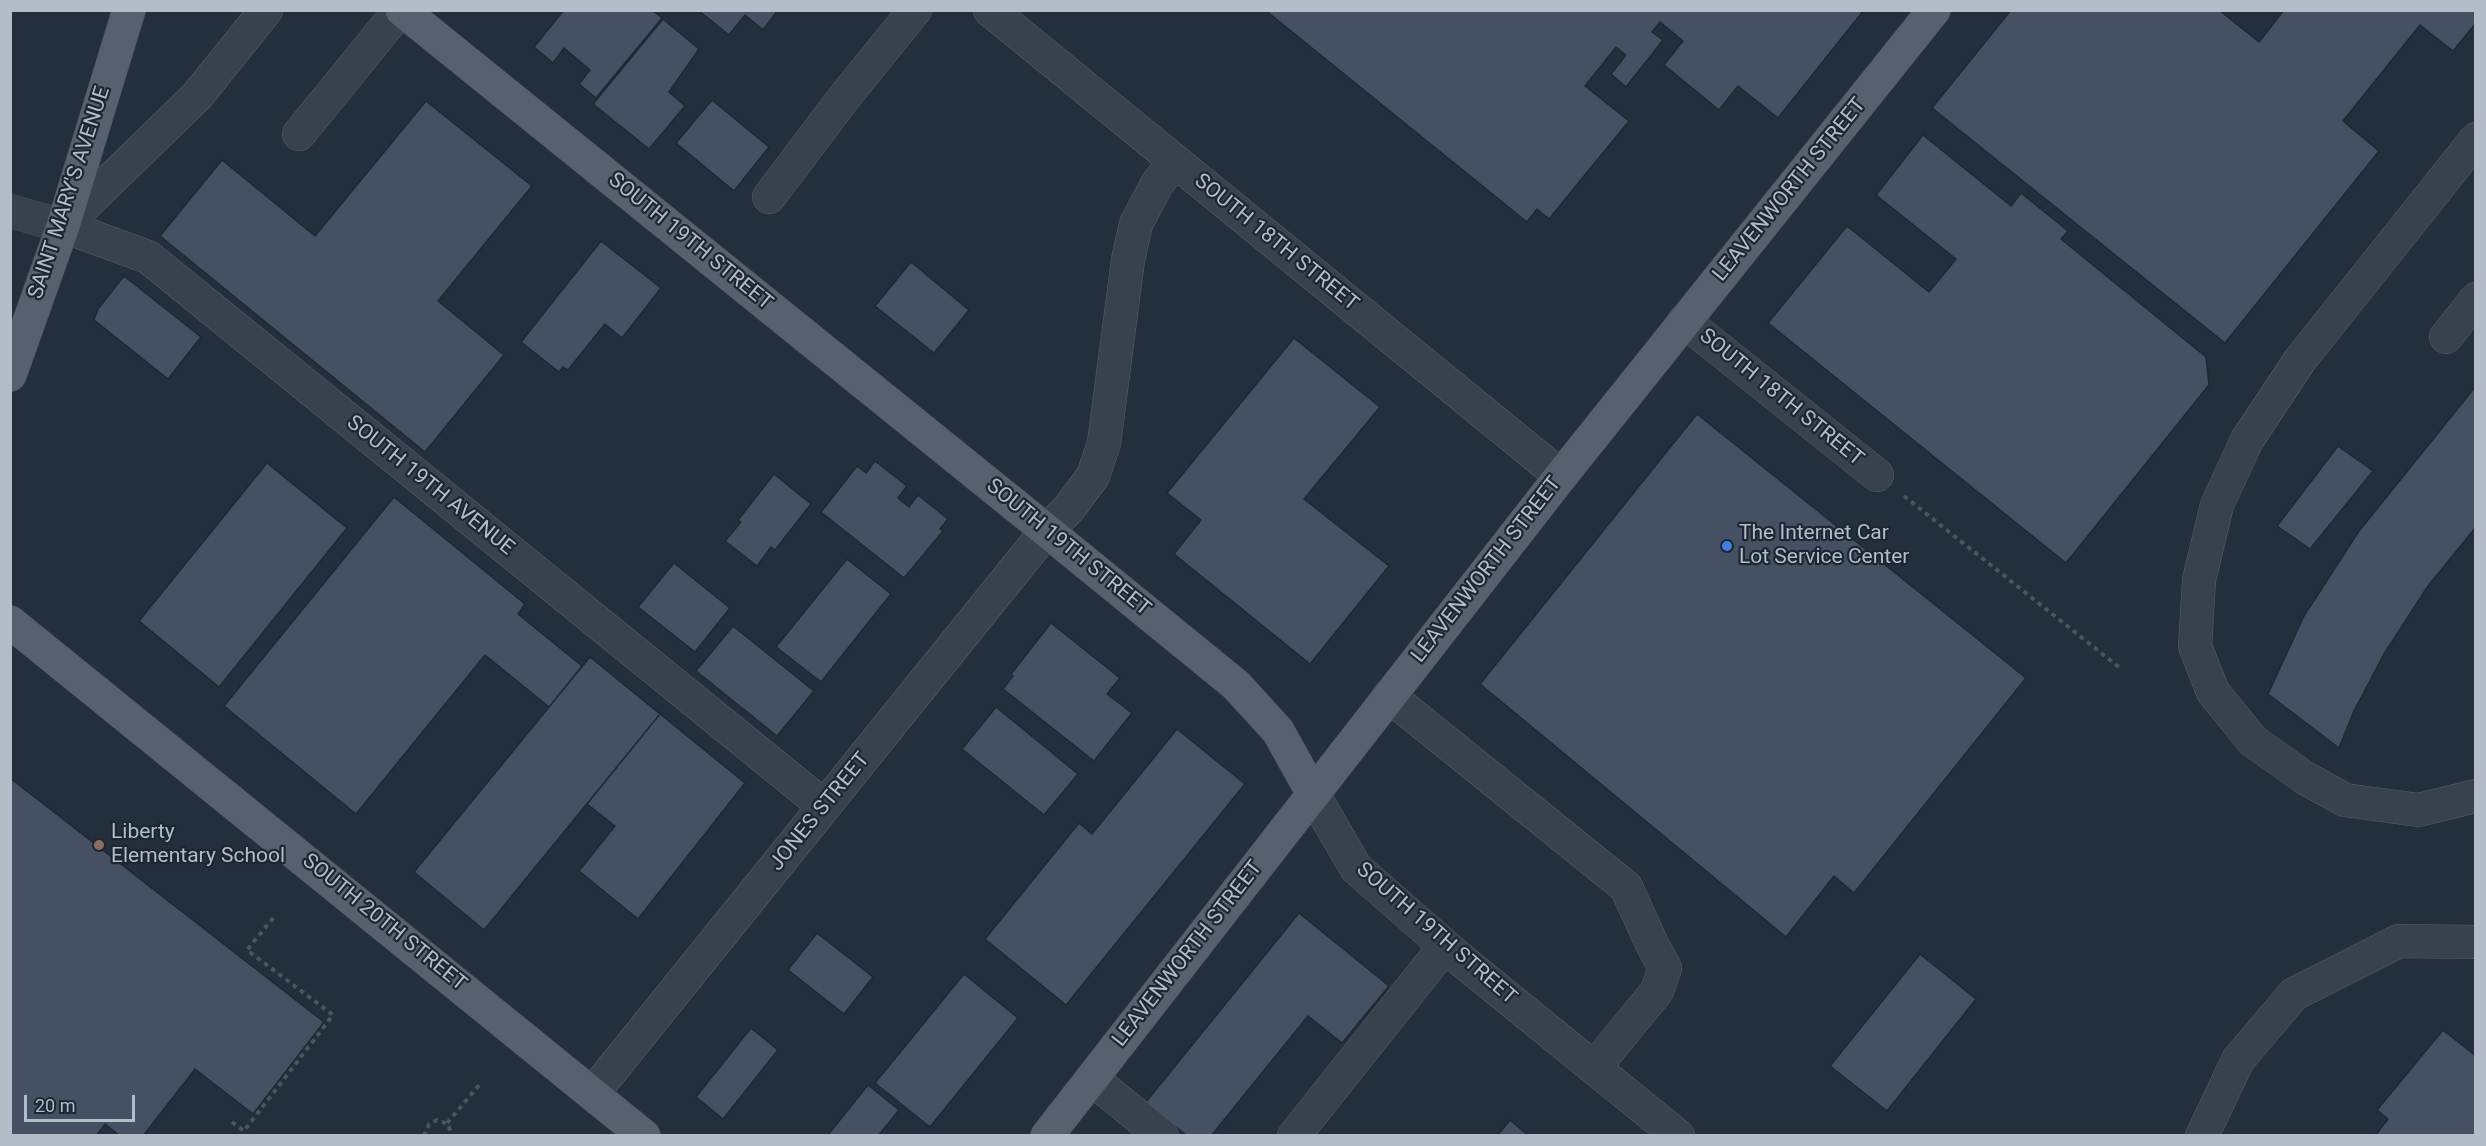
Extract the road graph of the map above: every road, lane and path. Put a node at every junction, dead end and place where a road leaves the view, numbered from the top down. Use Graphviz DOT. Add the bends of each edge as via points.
graph roads {
  1 [pos="129,10"];
  2 [pos="266,10"];
  3 [pos="401,10"];
  4 [pos="915,10"];
  5 [pos="990,10"];
  6 [pos="1934,10"];
  7 [pos="299,134"];
  8 [pos="2475,139"];
  9 [pos="1175,160"];
  10 [pos="769,197"];
  11 [pos="10,211"];
  12 [pos="63,226"];
  13 [pos="2475,298"];
  14 [pos="1684,321"];
  15 [pos="2446,337"];
  16 [pos="10,375"];
  17 [pos="1877,475"];
  18 [pos="1561,476"];
  19 [pos="1047,531"];
  20 [pos="10,622"];
  21 [pos="2120,668"];
  22 [pos="1389,696"];
  23 [pos="1313,794"];
  24 [pos="2475,796"];
  25 [pos="824,806"];
  26 [pos="274,916"];
  27 [pos="2475,942"];
  28 [pos="1445,946"];
  29 [pos="1594,1068"];
  30 [pos="1092,1079"];
  31 [pos="481,1083"];
  32 [pos="593,1094"];
  33 [pos="232,1122"];
  34 [pos="447,1123"];
  35 [pos="631,1131"];
  36 [pos="424,1136"];
  37 [pos="452,1136"];
  38 [pos="1047,1136"];
  39 [pos="1162,1136"];
  40 [pos="1294,1136"];
  41 [pos="1678,1136"];
  42 [pos="2202,1136"];
  1 -- 12 [label="main road, SAINT MARY'S AVENUE"];
  2 -- 12 [label="street" via="197,96"];
  3 -- 7 [label="street"];
  3 -- 19 [label="main road, SOUTH 19TH STREET"];
  4 -- 10 [label="street"];
  5 -- 9 [label="street, SOUTH 18TH STREET"];
  6 -- 14 [label="main road, LEAVENWORTH STREET"];
  8 -- 24 [label="street" via="2300,360 2247,440 2217,506 2199,580 2194,646 2213,692 2253,741 2305,778 2345,800 2418,810"];
  9 -- 18 [label="street, SOUTH 18TH STREET"];
  9 -- 19 [label="street, JONES STREET" via="1136,224 1104,443 1093,476"];
  11 -- 12 [label="street, SOUTH 19TH AVENUE"];
  12 -- 16 [label="main road, SAINT MARY'S AVENUE"];
  12 -- 25 [label="street, SOUTH 19TH AVENUE" via="148,257"];
  13 -- 15 [label="street"];
  14 -- 17 [label="street, SOUTH 18TH STREET"];
  14 -- 18 [label="main road, LEAVENWORTH STREET"];
  17 -- 21 [label="path"];
  18 -- 22 [label="main road, LEAVENWORTH STREET"];
  19 -- 23 [label="main road, SOUTH 19TH STREET" via="1236,685 1278,731"];
  19 -- 25 [label="street, JONES STREET"];
  20 -- 32 [label="main road, SOUTH 20TH STREET"];
  22 -- 23 [label="main road, LEAVENWORTH STREET"];
  22 -- 29 [label="street" via="1626,887 1665,968 1657,991"];
  23 -- 28 [label="street, SOUTH 19TH STREET" via="1356,868"];
  23 -- 30 [label="main road, LEAVENWORTH STREET"];
  25 -- 32 [label="street, JONES STREET"];
  26 -- 33 [label="path" via="247,950 333,1015 243,1131"];
  27 -- 42 [label="street" via="2399,941 2294,994 2238,1060"];
  28 -- 29 [label="street, SOUTH 19TH STREET"];
  28 -- 40 [label="street"];
  29 -- 41 [label="street, SOUTH 19TH STREET"];
  30 -- 38 [label="main road, LEAVENWORTH STREET"];
  30 -- 39 [label="street"];
  31 -- 34 [label="path"];
  32 -- 35 [label="main road, SOUTH 20TH STREET"];
  34 -- 36 [label="path" via="432,1122"];
  34 -- 37 [label="path"];
}
